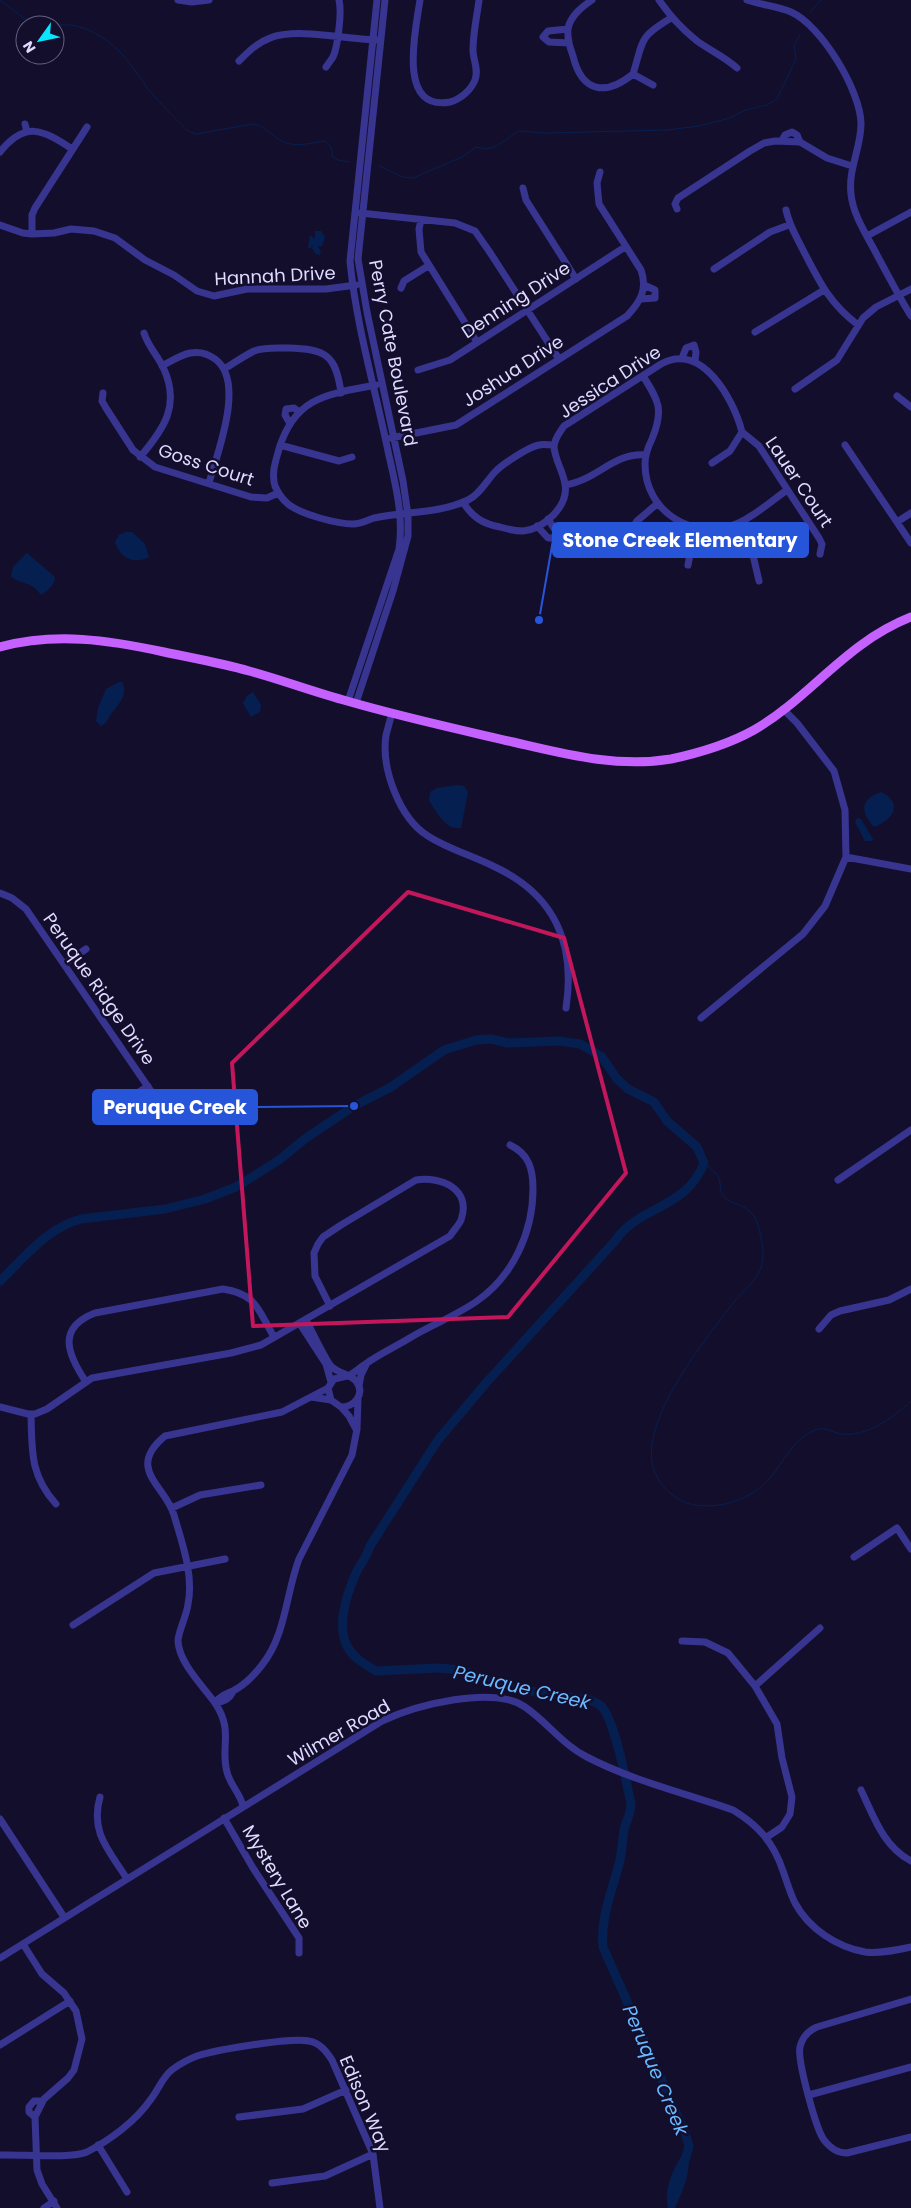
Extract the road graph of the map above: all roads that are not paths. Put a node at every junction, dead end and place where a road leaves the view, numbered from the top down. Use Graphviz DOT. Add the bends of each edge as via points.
graph roads {
  1 [pos="178,0"];
  2 [pos="209,0"];
  3 [pos="339,0"];
  4 [pos="377,0"];
  5 [pos="385,0"];
  6 [pos="420,0"];
  7 [pos="479,0"];
  8 [pos="592,0"];
  9 [pos="659,0"];
  10 [pos="747,0"];
  11 [pos="671,18"];
  12 [pos="568,29"];
  13 [pos="337,37"];
  14 [pos="377,40"];
  15 [pos="569,43"];
  16 [pos="240,61"];
  17 [pos="326,67"];
  18 [pos="738,68"];
  19 [pos="633,74"];
  20 [pos="653,85"];
  21 [pos="25,124"];
  22 [pos="88,127"];
  23 [pos="27,132"];
  24 [pos="72,149"];
  25 [pos="0,152"];
  26 [pos="852,166"];
  27 [pos="600,172"];
  28 [pos="523,188"];
  29 [pos="677,209"];
  30 [pos="786,210"];
  31 [pos="911,212"];
  32 [pos="358,213"];
  33 [pos="421,220"];
  34 [pos="0,225"];
  35 [pos="789,225"];
  36 [pos="32,234"];
  37 [pos="867,236"];
  38 [pos="625,247"];
  39 [pos="428,266"];
  40 [pos="714,270"];
  41 [pos="576,279"];
  42 [pos="361,283"];
  43 [pos="644,285"];
  44 [pos="353,286"];
  45 [pos="401,288"];
  46 [pos="911,289"];
  47 [pos="824,290"];
  48 [pos="899,296"];
  49 [pos="641,299"];
  50 [pos="527,310"];
  51 [pos="911,316"];
  52 [pos="858,325"];
  53 [pos="755,332"];
  54 [pos="144,333"];
  55 [pos="477,342"];
  56 [pos="682,358"];
  57 [pos="559,359"];
  58 [pos="695,361"];
  59 [pos="162,366"];
  60 [pos="224,369"];
  61 [pos="418,370"];
  62 [pos="643,376"];
  63 [pos="382,384"];
  64 [pos="374,386"];
  65 [pos="795,389"];
  66 [pos="341,392"];
  67 [pos="103,393"];
  68 [pos="897,396"];
  69 [pos="911,407"];
  70 [pos="298,412"];
  71 [pos="289,422"];
  72 [pos="742,432"];
  73 [pos="390,438"];
  74 [pos="280,445"];
  75 [pos="554,445"];
  76 [pos="845,445"];
  77 [pos="645,455"];
  78 [pos="140,457"];
  79 [pos="352,457"];
  80 [pos="712,463"];
  81 [pos="210,484"];
  82 [pos="565,485"];
  83 [pos="787,490"];
  84 [pos="278,493"];
  85 [pos="463,502"];
  86 [pos="658,503"];
  87 [pos="911,513"];
  88 [pos="404,515"];
  89 [pos="548,519"];
  90 [pos="741,522"];
  91 [pos="897,522"];
  92 [pos="537,526"];
  93 [pos="695,529"];
  94 [pos="911,543"];
  95 [pos="619,549"];
  96 [pos="820,554"];
  97 [pos="688,565"];
  98 [pos="759,581"];
  99 [pos="911,617"];
  100 [pos="0,647"];
  101 [pos="352,702"];
  102 [pos="783,709"];
  103 [pos="392,713"];
  104 [pos="846,857"];
  105 [pos="911,869"];
  106 [pos="0,893"];
  107 [pos="86,949"];
  108 [pos="64,964"];
  109 [pos="566,1008"];
  110 [pos="701,1018"];
  111 [pos="148,1086"];
  112 [pos="160,1115"];
  113 [pos="99,1119"];
  114 [pos="911,1130"];
  115 [pos="510,1145"];
  116 [pos="838,1180"];
  117 [pos="911,1289"];
  118 [pos="330,1306"];
  119 [pos="303,1322"];
  120 [pos="819,1328"];
  121 [pos="274,1337"];
  122 [pos="369,1362"];
  123 [pos="348,1376"];
  124 [pos="86,1382"];
  125 [pos="330,1385"];
  126 [pos="358,1386"];
  127 [pos="310,1397"];
  128 [pos="358,1399"];
  129 [pos="330,1400"];
  130 [pos="0,1407"];
  131 [pos="340,1407"];
  132 [pos="31,1414"];
  133 [pos="356,1430"];
  134 [pos="261,1485"];
  135 [pos="56,1504"];
  136 [pos="172,1508"];
  137 [pos="911,1549"];
  138 [pos="854,1557"];
  139 [pos="226,1559"];
  140 [pos="187,1567"];
  141 [pos="73,1625"];
  142 [pos="820,1628"];
  143 [pos="682,1641"];
  144 [pos="755,1686"];
  145 [pos="215,1703"];
  146 [pos="861,1790"];
  147 [pos="100,1797"];
  148 [pos="244,1806"];
  149 [pos="224,1818"];
  150 [pos="0,1819"];
  151 [pos="767,1837"];
  152 [pos="911,1861"];
  153 [pos="128,1879"];
  154 [pos="64,1917"];
  155 [pos="23,1944"];
  156 [pos="911,1948"];
  157 [pos="299,1953"];
  158 [pos="0,1958"];
  159 [pos="911,1999"];
  160 [pos="70,2001"];
  161 [pos="0,2045"];
  162 [pos="911,2067"];
  163 [pos="346,2090"];
  164 [pos="809,2095"];
  165 [pos="239,2117"];
  166 [pos="911,2137"];
  167 [pos="98,2145"];
  168 [pos="36,2154"];
  169 [pos="373,2154"];
  170 [pos="0,2155"];
  171 [pos="272,2183"];
  172 [pos="127,2192"];
  173 [pos="55,2205"];
  174 [pos="44,2208"];
  175 [pos="380,2208"];
  1 -- 2 [label="street"];
  3 -- 13 [label="street"];
  4 -- 14 [label="street, Perry Cate Boulevard"];
  5 -- 14 [label="street, Perry Cate Boulevard"];
  6 -- 7 [label="street" via="412,65 415,82 429,99 448,102 460,98 474,82 477,66 473,52"];
  8 -- 12 [label="street" via="577,12"];
  9 -- 11 [label="street"];
  10 -- 26 [label="street" via="803,19 819,34 839,65 856,94 861,122"];
  11 -- 18 [label="street" via="698,42"];
  11 -- 19 [label="street" via="646,36"];
  12 -- 15 [label="street"];
  12 -- 15 [label="street" via="548,31 543,37 549,42"];
  13 -- 14 [label="street"];
  13 -- 16 [label="street" via="290,34 271,38 254,46"];
  13 -- 17 [label="street" via="333,56"];
  14 -- 32 [label="street, Perry Cate Boulevard"];
  15 -- 19 [label="street" via="577,72 588,83 597,87 614,87"];
  19 -- 20 [label="street"];
  21 -- 23 [label="street"];
  22 -- 24 [label="street"];
  23 -- 24 [label="street" via="47,134"];
  23 -- 25 [label="street" via="16,136"];
  24 -- 36 [label="street" via="32,214"];
  26 -- 29 [label="street" via="827,158 800,142 782,140 764,144 678,198"];
  26 -- 37 [label="street" via="851,195"];
  27 -- 38 [label="street, Joshua Drive" via="597,182 599,204"];
  28 -- 41 [label="street" via="526,200"];
  30 -- 35 [label="street"];
  31 -- 37 [label="street"];
  32 -- 33 [label="street"];
  32 -- 42 [label="street, Perry Cate Boulevard"];
  32 -- 44 [label="street, Perry Cate Boulevard" via="350,261"];
  33 -- 39 [label="street" via="419,244"];
  33 -- 50 [label="street" via="455,223 474,232"];
  34 -- 36 [label="street, Hannah Drive"];
  35 -- 40 [label="street" via="770,232"];
  35 -- 47 [label="street"];
  36 -- 44 [label="street, Hannah Drive" via="71,229 94,231 115,238 197,291 214,296 247,289"];
  37 -- 48 [label="street"];
  38 -- 41 [label="street, Denning Drive"];
  38 -- 43 [label="street, Joshua Drive" via="641,270"];
  39 -- 45 [label="street" via="404,281"];
  39 -- 55 [label="street"];
  41 -- 50 [label="street, Denning Drive"];
  42 -- 44 [label="street, Hannah Drive"];
  42 -- 63 [label="street, Perry Cate Boulevard"];
  43 -- 49 [label="street, Joshua Drive"];
  43 -- 49 [label="street, Joshua Drive" via="655,290 655,298"];
  44 -- 64 [label="street, Perry Cate Boulevard"];
  46 -- 48 [label="street"];
  47 -- 52 [label="street" via="842,313"];
  47 -- 53 [label="street"];
  48 -- 51 [label="street"];
  48 -- 52 [label="street" via="876,308"];
  49 -- 57 [label="street, Joshua Drive" via="627,316"];
  50 -- 55 [label="street, Denning Drive"];
  50 -- 57 [label="street"];
  52 -- 65 [label="street" via="837,360"];
  54 -- 59 [label="street" via="146,342"];
  55 -- 61 [label="street, Denning Drive" via="450,360"];
  56 -- 58 [label="street, Jessica Drive"];
  56 -- 58 [label="street, Jessica Drive" via="686,348 694,346"];
  56 -- 62 [label="street, Jessica Drive" via="669,359"];
  57 -- 73 [label="street, Joshua Drive" via="456,425"];
  58 -- 72 [label="street, Jessica Drive" via="713,377 733,407"];
  59 -- 60 [label="street" via="184,354 197,352 210,356"];
  59 -- 78 [label="street" via="170,393 169,412 162,431"];
  60 -- 66 [label="street" via="261,349 315,350 333,363"];
  60 -- 81 [label="street" via="229,406"];
  62 -- 75 [label="street, Jessica Drive" via="564,426"];
  62 -- 77 [label="street" via="656,396 660,416"];
  63 -- 64 [label="street"];
  63 -- 73 [label="street, Perry Cate Boulevard"];
  64 -- 66 [label="street"];
  64 -- 73 [label="street, Perry Cate Boulevard"];
  66 -- 70 [label="street" via="322,397"];
  67 -- 78 [label="street, Goss Court" via="102,401 106,408"];
  68 -- 69 [label="street"];
  70 -- 71 [label="street"];
  70 -- 71 [label="street" via="294,408 286,409"];
  71 -- 74 [label="street"];
  72 -- 80 [label="street" via="730,451"];
  72 -- 83 [label="street, Lauer Court" via="759,446"];
  73 -- 88 [label="street, Perry Cate Boulevard"];
  74 -- 79 [label="street" via="338,461"];
  74 -- 84 [label="street" via="273,477"];
  75 -- 82 [label="street, Jessica Drive"];
  75 -- 85 [label="street" via="538,445 510,461 495,472 475,496"];
  76 -- 91 [label="street"];
  77 -- 82 [label="street" via="624,457 586,480"];
  77 -- 86 [label="street" via="646,477"];
  78 -- 81 [label="street, Goss Court" via="155,467"];
  81 -- 84 [label="street, Goss Court" via="261,498"];
  82 -- 89 [label="street" via="562,504"];
  83 -- 90 [label="street"];
  83 -- 96 [label="street, Lauer Court" via="819,538 822,544"];
  84 -- 88 [label="street" via="294,508 340,522 356,524 372,518"];
  85 -- 88 [label="street"];
  85 -- 92 [label="street" via="475,517 493,526 521,531"];
  86 -- 93 [label="street" via="666,514"];
  86 -- 95 [label="street" via="637,521"];
  87 -- 91 [label="street"];
  88 -- 101 [label="street, Perry Cate Boulevard" via="399,549"];
  89 -- 92 [label="street"];
  89 -- 92 [label="street" via="557,533 553,538 548,538"];
  90 -- 93 [label="street" via="728,527"];
  90 -- 98 [label="street"];
  91 -- 94 [label="street"];
  93 -- 97 [label="street"];
  99 -- 102 [label="main road" via="889,625 847,654"];
  100 -- 101 [label="main road" via="56,637 103,641 248,670"];
  101 -- 103 [label="main road"];
  102 -- 103 [label="main road" via="754,730 710,749 670,759 631,762 588,760"];
  102 -- 104 [label="street" via="834,772 845,810"];
  103 -- 109 [label="street" via="386,736 386,754 399,802 427,836 494,866 542,899 564,942 569,973"];
  104 -- 105 [label="street"];
  104 -- 110 [label="street" via="826,906 804,934"];
  106 -- 108 [label="street, Peruque Ridge Drive" via="26,909"];
  107 -- 108 [label="street"];
  108 -- 111 [label="street, Peruque Ridge Drive"];
  111 -- 112 [label="street, Peruque Ridge Drive"];
  111 -- 113 [label="street"];
  114 -- 116 [label="street"];
  115 -- 122 [label="street" via="521,1151 530,1162 534,1182 528,1229 508,1270 472,1304"];
  117 -- 120 [label="street" via="890,1300 840,1310"];
  118 -- 118 [label="street" via="315,1276 314,1266 314,1253 324,1237 416,1180 440,1180 456,1190 462,1210 460,1221 450,1236"];
  118 -- 119 [label="street"];
  119 -- 121 [label="street"];
  119 -- 123 [label="street" via="335,1371"];
  119 -- 125 [label="street" via="326,1364"];
  121 -- 124 [label="street" via="251,1349 109,1374"];
  121 -- 124 [label="street" via="247,1295 239,1291 223,1289 95,1313 74,1326 69,1339 68,1348"];
  122 -- 123 [label="street"];
  122 -- 126 [label="street"];
  123 -- 125 [label="street" via="338,1376"];
  123 -- 126 [label="street"];
  124 -- 132 [label="street" via="47,1409"];
  125 -- 127 [label="street"];
  125 -- 129 [label="street"];
  126 -- 128 [label="street"];
  127 -- 129 [label="street"];
  127 -- 136 [label="street" via="269,1416 165,1436 156,1443 148,1463 150,1474"];
  128 -- 131 [label="street" via="350,1406"];
  128 -- 133 [label="street"];
  129 -- 131 [label="street"];
  130 -- 132 [label="street"];
  131 -- 133 [label="street"];
  132 -- 135 [label="street" via="31,1442 37,1475"];
  133 -- 145 [label="street" via="352,1455 293,1575 275,1646 251,1678"];
  134 -- 136 [label="street" via="200,1496"];
  136 -- 140 [label="street"];
  137 -- 138 [label="street" via="897,1528"];
  139 -- 140 [label="street"];
  140 -- 141 [label="street" via="154,1573"];
  140 -- 145 [label="street" via="189,1604 178,1641 189,1668"];
  142 -- 144 [label="street"];
  143 -- 144 [label="street" via="705,1642 728,1653"];
  144 -- 151 [label="street" via="778,1726 792,1796 787,1822"];
  145 -- 148 [label="street" via="226,1734 226,1770"];
  146 -- 152 [label="street" via="883,1836 896,1851"];
  147 -- 153 [label="street" via="96,1814 98,1828"];
  148 -- 149 [label="street, Wilmer Road"];
  148 -- 151 [label="street, Wilmer Road" via="382,1721 425,1706 496,1698 516,1701 576,1751 616,1771 733,1810"];
  149 -- 153 [label="street, Wilmer Road"];
  149 -- 157 [label="street, Mystery Lane" via="299,1938"];
  150 -- 154 [label="street"];
  151 -- 156 [label="street, Wilmer Road" via="776,1851 795,1903 817,1930 866,1952"];
  153 -- 154 [label="street, Wilmer Road"];
  154 -- 155 [label="street, Wilmer Road"];
  155 -- 158 [label="street, Wilmer Road"];
  155 -- 160 [label="street" via="42,1974"];
  159 -- 164 [label="street" via="808,2032 802,2040 799,2054"];
  160 -- 161 [label="street"];
  160 -- 168 [label="street" via="80,2021 80,2052 74,2070 42,2101 35,2117"];
  162 -- 164 [label="street"];
  163 -- 165 [label="street" via="303,2109"];
  163 -- 167 [label="street, Edison Way" via="328,2053 310,2041 293,2040 221,2051 196,2057 173,2069 138,2114"];
  163 -- 169 [label="street, Edison Way"];
  164 -- 166 [label="street" via="821,2136 840,2153"];
  167 -- 168 [label="street, Edison Way" via="75,2155"];
  167 -- 172 [label="street"];
  168 -- 170 [label="street, Edison Way"];
  168 -- 173 [label="street" via="42,2184"];
  169 -- 171 [label="street" via="325,2176"];
  169 -- 175 [label="street, Edison Way"];
  173 -- 174 [label="street"];
}
